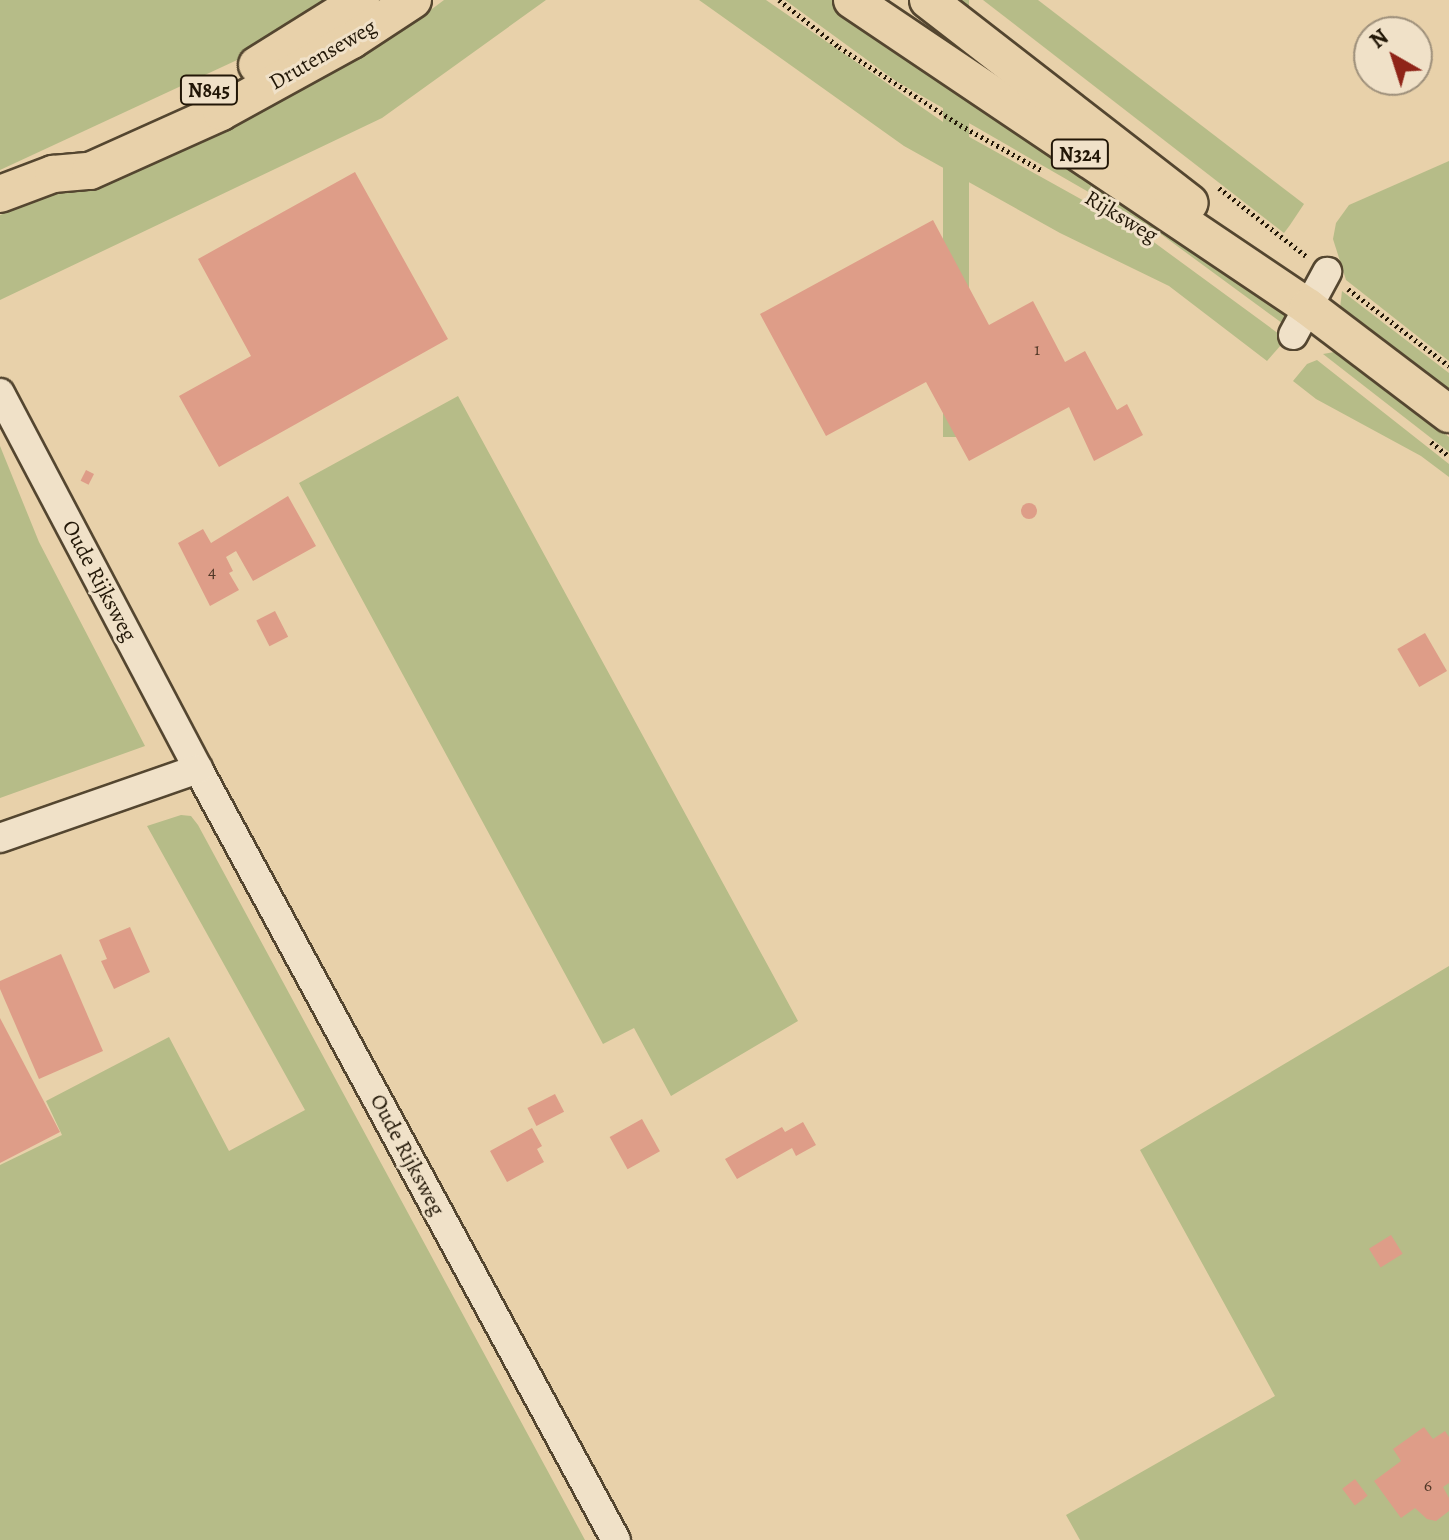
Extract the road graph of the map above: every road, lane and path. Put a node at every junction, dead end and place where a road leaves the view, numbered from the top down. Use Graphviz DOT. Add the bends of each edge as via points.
graph roads {
  1 [pos="361,0"];
  2 [pos="413,0"];
  3 [pos="779,0"];
  4 [pos="852,0"];
  5 [pos="928,0"];
  6 [pos="53,174"];
  7 [pos="1056,178"];
  8 [pos="0,194"];
  9 [pos="1327,272"];
  10 [pos="1301,321"];
  11 [pos="0,393"];
  12 [pos="1436,426"];
  13 [pos="1449,456"];
  14 [pos="198,769"];
  15 [pos="0,838"];
  16 [pos="616,1540"];
  1 -- 6 [label="main road, Drutenseweg / N845" via="262,63 79,151"];
  2 -- 6 [label="main road, Drutenseweg / N845" via="221,112 90,171"];
  3 -- 7 [label="path" via="839,47 960,125"];
  4 -- 10 [label="main road, Rijksweg / N324"];
  5 -- 10 [label="main road, Rijksweg / N324" via="1167,183"];
  6 -- 8 [label="main road, Drutenseweg / N845"];
  9 -- 10 [label="street"];
  10 -- 12 [label="main road, Rijksweg / N324"];
  11 -- 14 [label="street, Oude Rijksweg"];
  12 -- 13 [label="path"];
  14 -- 15 [label="street"];
  14 -- 16 [label="street, Oude Rijksweg"];
}
